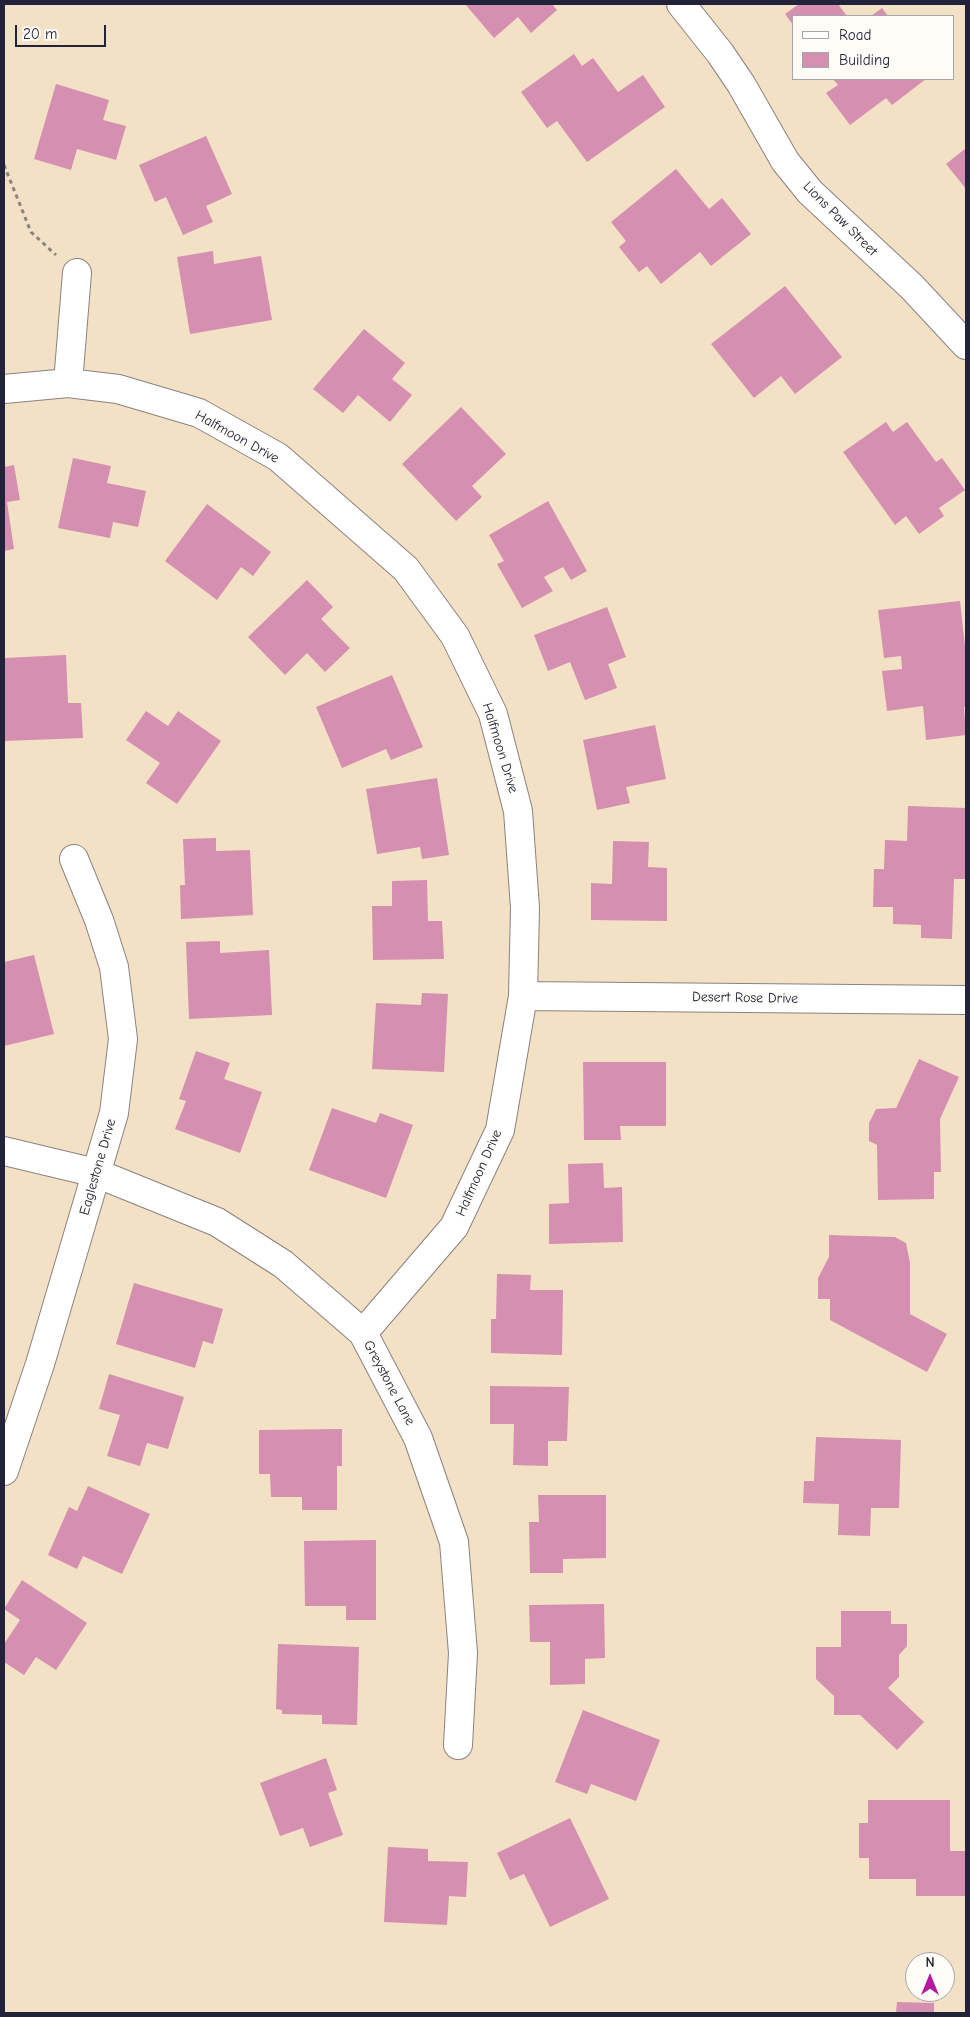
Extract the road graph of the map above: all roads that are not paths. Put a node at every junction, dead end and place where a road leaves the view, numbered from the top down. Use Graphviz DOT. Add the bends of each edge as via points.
graph roads {
  1 [pos="681,4"];
  2 [pos="77,274"];
  3 [pos="966,345"];
  4 [pos="68,383"];
  5 [pos="4,389"];
  6 [pos="74,859"];
  7 [pos="523,996"];
  8 [pos="966,1000"];
  9 [pos="4,1151"];
  10 [pos="96,1173"];
  11 [pos="363,1333"];
  12 [pos="4,1471"];
  13 [pos="458,1745"];
  1 -- 3 [label="street, Lions Paw Street" via="720,53 785,161 810,192 912,287"];
  2 -- 4 [label="street"];
  4 -- 5 [label="street, Halfmoon Drive"];
  4 -- 7 [label="street, Halfmoon Drive" via="118,389 215,422 278,457 406,569 455,636 493,714 518,811 525,908"];
  6 -- 10 [label="street, Eaglestone Drive" via="114,967 123,1039 114,1113"];
  7 -- 8 [label="street, Desert Rose Drive"];
  7 -- 11 [label="street, Halfmoon Drive" via="500,1130 454,1227"];
  9 -- 10 [label="street, Greystone Lane"];
  10 -- 11 [label="street, Greystone Lane" via="217,1222 283,1264"];
  10 -- 12 [label="street, Eaglestone Drive" via="40,1364"];
  11 -- 13 [label="street, Greystone Lane" via="418,1438 454,1542 463,1653"];
}
